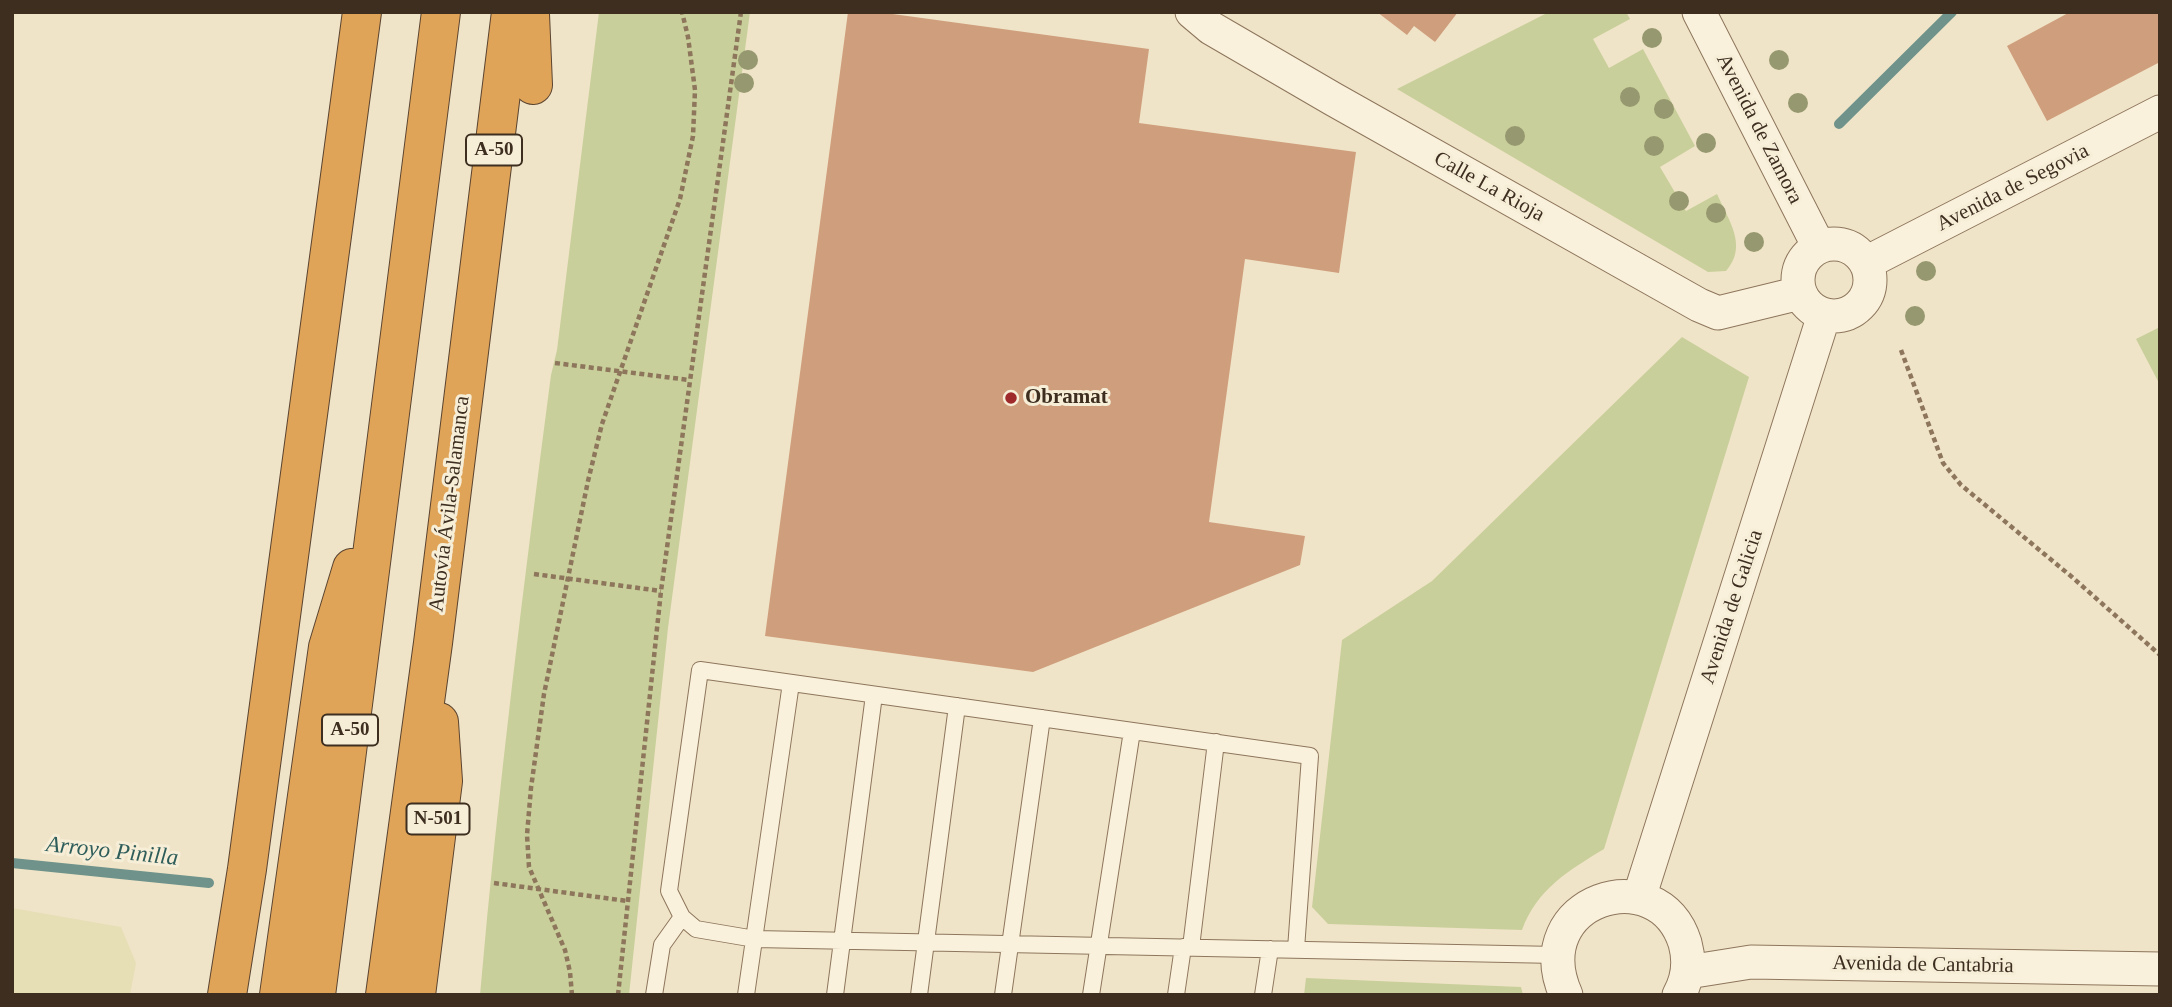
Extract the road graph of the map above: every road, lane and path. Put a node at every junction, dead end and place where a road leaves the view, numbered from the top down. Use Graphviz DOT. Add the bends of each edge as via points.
graph roads {
  1 [pos="362,12"];
  2 [pos="441,12"];
  3 [pos="512,12"];
  4 [pos="530,12"];
  5 [pos="682,12"];
  6 [pos="741,12"];
  7 [pos="1192,12"];
  8 [pos="1699,12"];
  9 [pos="533,85"];
  10 [pos="2160,112"];
  11 [pos="1819,247"];
  12 [pos="1866,262"];
  13 [pos="1800,293"];
  14 [pos="1824,315"];
  15 [pos="1901,350"];
  16 [pos="555,363"];
  17 [pos="621,371"];
  18 [pos="689,380"];
  19 [pos="384,465"];
  20 [pos="534,574"];
  21 [pos="568,579"];
  22 [pos="661,591"];
  23 [pos="433,643"];
  24 [pos="2160,655"];
  25 [pos="791,683"];
  26 [pos="874,695"];
  27 [pos="957,706"];
  28 [pos="1042,718"];
  29 [pos="1132,731"];
  30 [pos="1216,743"];
  31 [pos="494,883"];
  32 [pos="540,889"];
  33 [pos="1639,898"];
  34 [pos="627,901"];
  35 [pos="682,917"];
  36 [pos="755,939"];
  37 [pos="842,940"];
  38 [pos="926,942"];
  39 [pos="1010,944"];
  40 [pos="1099,946"];
  41 [pos="1187,947"];
  42 [pos="1269,948"];
  43 [pos="1296,949"];
  44 [pos="1558,955"];
  45 [pos="2160,969"];
  46 [pos="1683,983"];
  47 [pos="227,995"];
  48 [pos="279,995"];
  49 [pos="316,995"];
  50 [pos="385,995"];
  51 [pos="416,995"];
  52 [pos="572,995"];
  53 [pos="618,995"];
  54 [pos="654,995"];
  55 [pos="746,995"];
  56 [pos="835,995"];
  57 [pos="919,995"];
  58 [pos="1003,995"];
  59 [pos="1091,995"];
  60 [pos="1176,995"];
  61 [pos="1263,995"];
  62 [pos="1566,995"];
  1 -- 47 [label="highway"];
  2 -- 19 [label="highway, A-50"];
  3 -- 23 [label="highway, Autovía Ávila-Salamanca / A-50"];
  4 -- 9 [label="highway"];
  5 -- 17 [label="path" via="695,90 693,136 680,199"];
  6 -- 18 [label="path"];
  7 -- 13 [label="street, Calle La Rioja" via="1211,28 1333,99 1699,305 1718,313"];
  8 -- 11 [label="street, Avenida de Zamora"];
  10 -- 12 [label="street, Avenida de Segovia"];
  11 -- 12 [label="street" via="1837,244 1854,250"];
  11 -- 13 [label="street" via="1801,266"];
  12 -- 14 [label="street" via="1871,284 1863,303 1845,315"];
  13 -- 14 [label="street" via="1809,307"];
  14 -- 33 [label="street, Avenida de Galicia"];
  15 -- 24 [label="path" via="1944,463 1961,485"];
  16 -- 17 [label="path"];
  17 -- 18 [label="path"];
  17 -- 21 [label="path" via="599,436"];
  18 -- 22 [label="path"];
  19 -- 48 [label="highway" via="328,647"];
  19 -- 49 [label="highway, A-50"];
  20 -- 21 [label="path"];
  21 -- 22 [label="path"];
  21 -- 32 [label="path" via="544,694 531,788 529,867"];
  22 -- 34 [label="path"];
  23 -- 50 [label="highway, Autovía Ávila-Salamanca / A-50"];
  23 -- 51 [label="highway, N-501" via="443,781"];
  25 -- 26 [label="lane"];
  25 -- 35 [label="lane" via="700,670 669,891"];
  25 -- 36 [label="lane"];
  26 -- 27 [label="lane"];
  26 -- 37 [label="lane"];
  27 -- 28 [label="lane"];
  27 -- 38 [label="lane"];
  28 -- 29 [label="lane"];
  28 -- 39 [label="lane"];
  29 -- 30 [label="lane"];
  29 -- 40 [label="lane"];
  30 -- 41 [label="lane"];
  30 -- 43 [label="lane" via="1310,756"];
  31 -- 32 [label="path"];
  32 -- 34 [label="path"];
  32 -- 52 [label="path" via="565,950"];
  33 -- 44 [label="street" via="1617,896 1595,902 1576,915 1563,933"];
  33 -- 46 [label="street" via="1657,906 1682,934 1688,953"];
  34 -- 53 [label="path"];
  35 -- 36 [label="lane" via="696,929"];
  35 -- 54 [label="lane" via="662,945"];
  36 -- 37 [label="lane"];
  36 -- 55 [label="lane"];
  37 -- 38 [label="lane"];
  37 -- 56 [label="lane"];
  38 -- 39 [label="lane"];
  38 -- 57 [label="lane"];
  39 -- 40 [label="lane"];
  39 -- 58 [label="lane"];
  40 -- 41 [label="lane"];
  40 -- 59 [label="lane"];
  41 -- 42 [label="lane"];
  41 -- 60 [label="lane"];
  42 -- 43 [label="lane"];
  42 -- 61 [label="lane"];
  43 -- 44 [label="lane"];
  44 -- 62 [label="street" via="1558,976"];
  45 -- 46 [label="street, Avenida de Cantabria" via="1751,962"];
}
